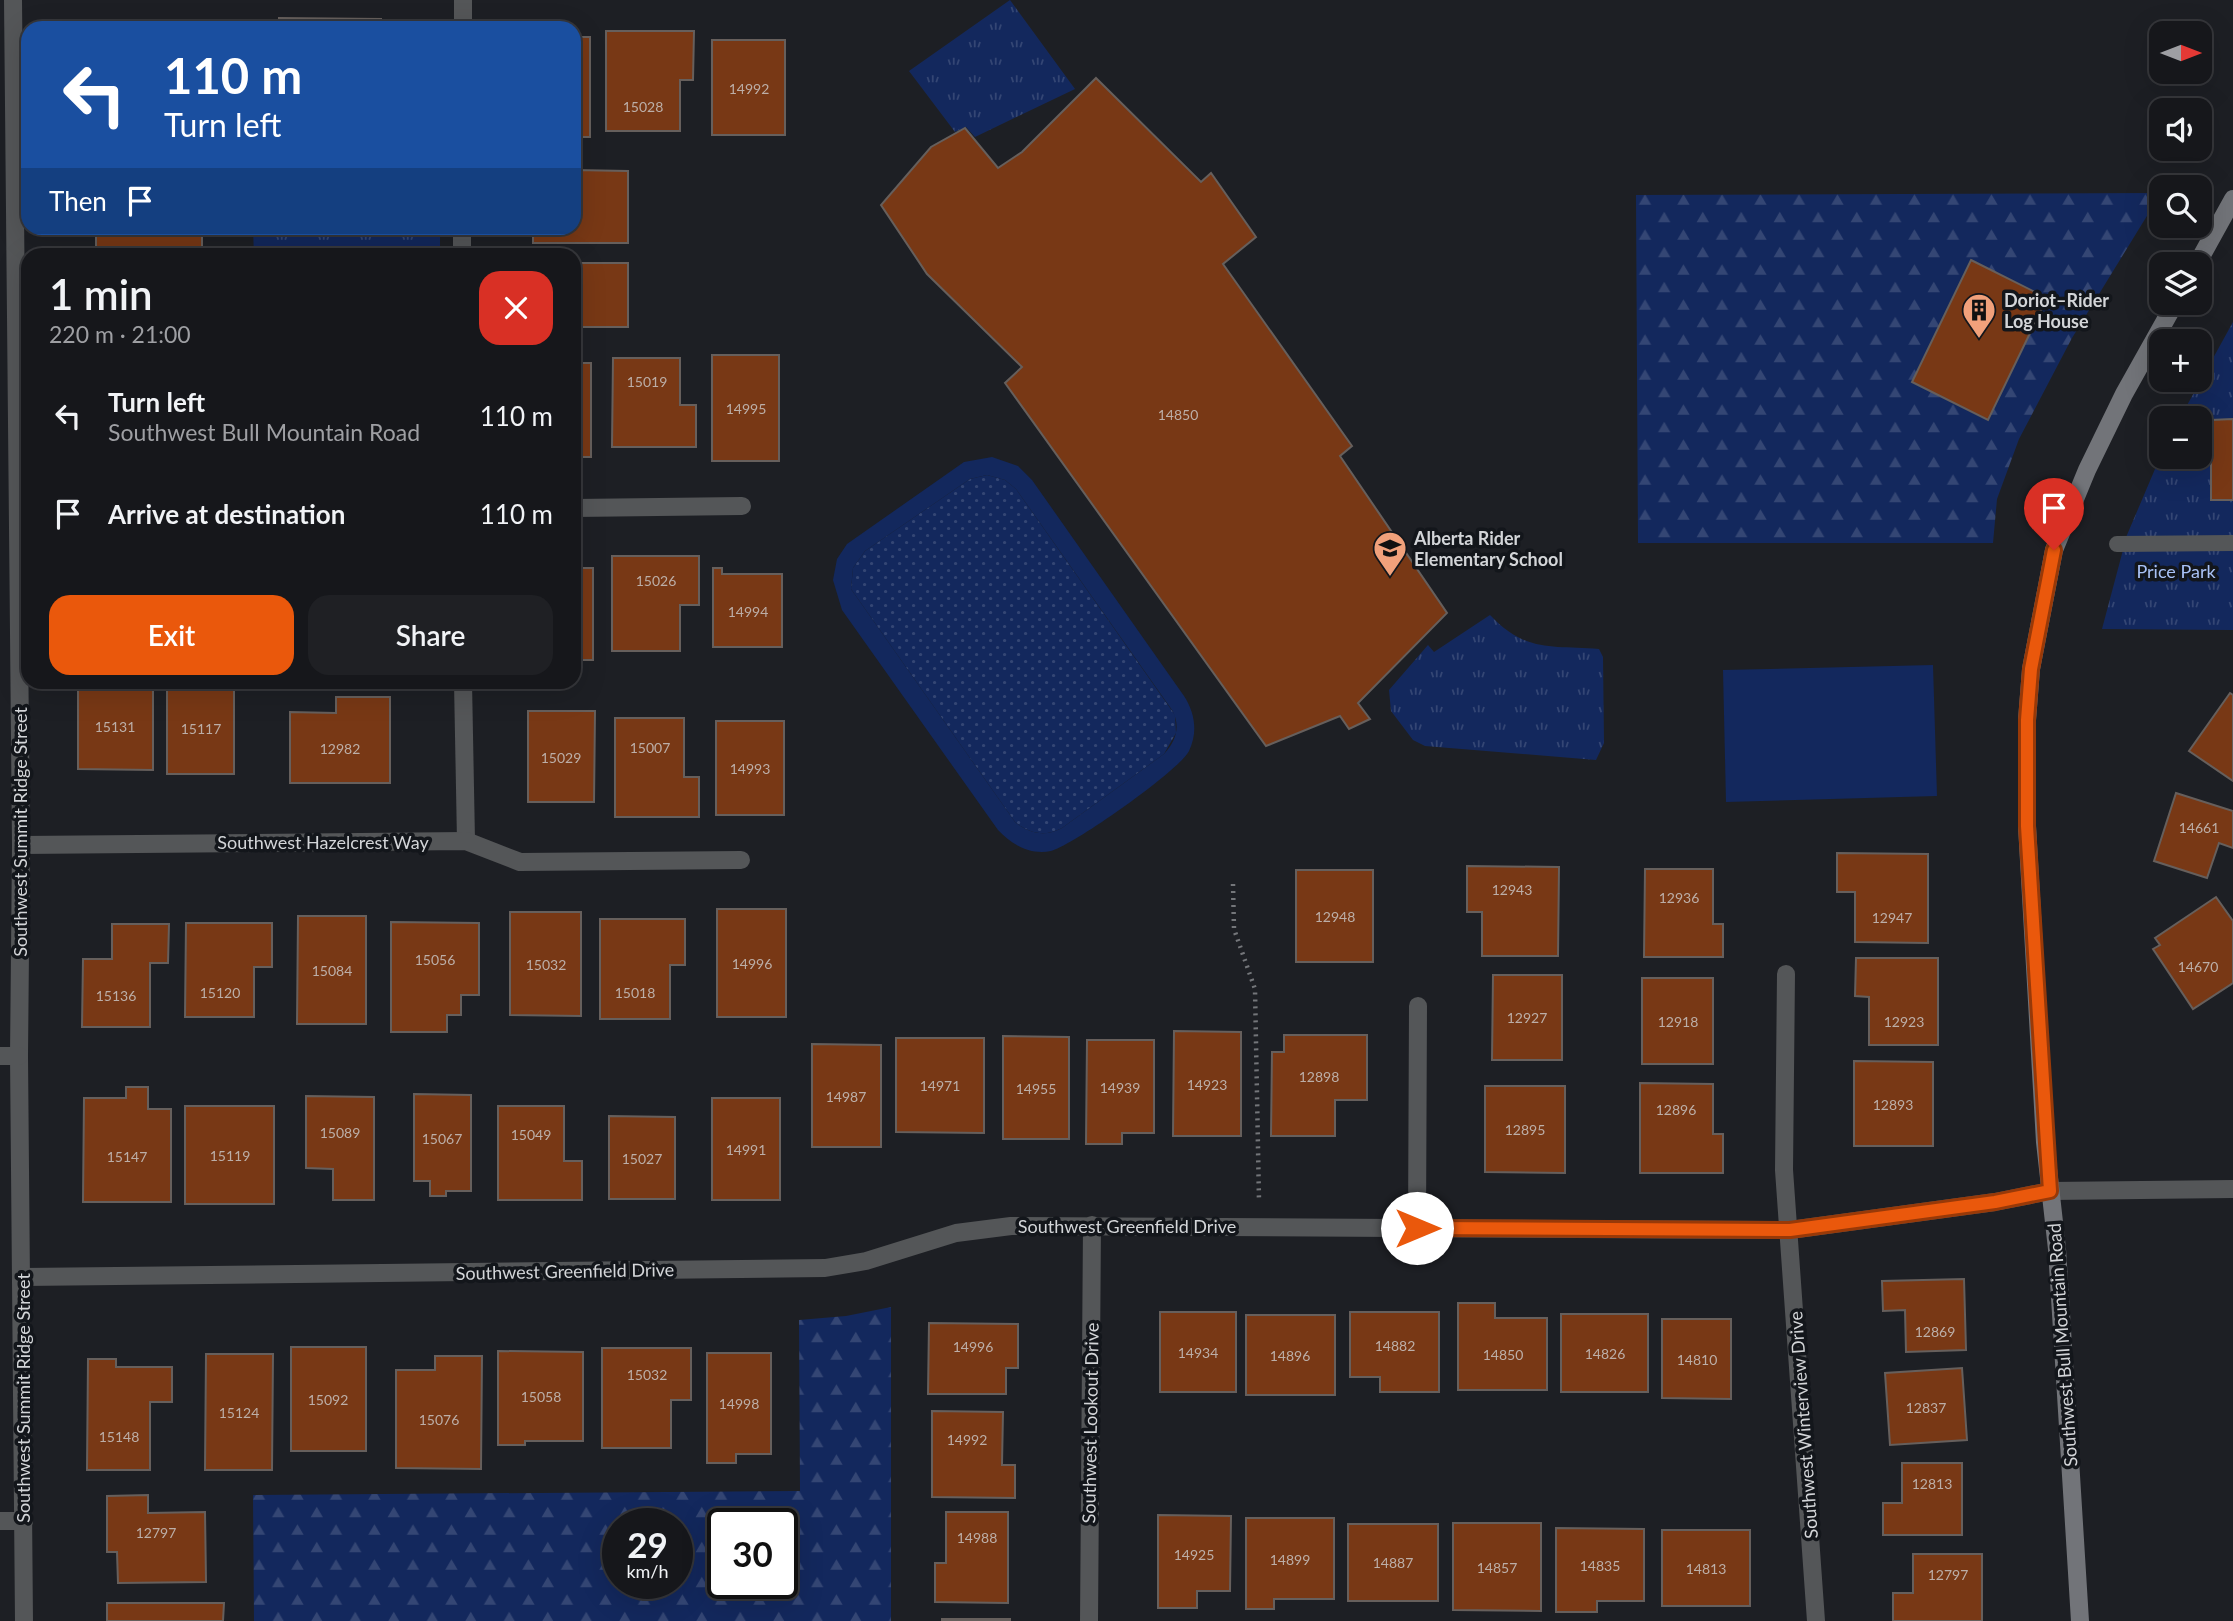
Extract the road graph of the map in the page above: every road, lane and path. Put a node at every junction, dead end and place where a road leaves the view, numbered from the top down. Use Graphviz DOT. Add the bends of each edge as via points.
graph roads {
  1 [pos="13,0"];
  2 [pos="463,0"];
  3 [pos="463,21"];
  4 [pos="2233,199"];
  5 [pos="2204,252"];
  6 [pos="2168,315"];
  7 [pos="743,506"];
  8 [pos="581,508"];
  9 [pos="2233,543"];
  10 [pos="2118,544"];
  11 [pos="463,689"];
  12 [pos="466,841"];
  13 [pos="22,845"];
  14 [pos="741,860"];
  15 [pos="1233,884"];
  16 [pos="1786,974"];
  17 [pos="1418,1006"];
  18 [pos="0,1056"];
  19 [pos="19,1056"];
  20 [pos="2233,1189"];
  21 [pos="2050,1191"];
  22 [pos="1092,1225"];
  23 [pos="1259,1226"];
  24 [pos="1417,1228"];
  25 [pos="1790,1230"];
  26 [pos="23,1277"];
  27 [pos="0,1521"];
  28 [pos="24,1521"];
  29 [pos="24,1621"];
  30 [pos="1089,1621"];
  31 [pos="1816,1621"];
  32 [pos="2080,1621"];
  1 -- 13 [label="street, Southwest Summit Ridge Street"];
  2 -- 3 [label="street"];
  4 -- 5 [label="main road"];
  6 -- 21 [label="main road, Southwest Bull Mountain Road" via="2118,405 2054,550 2031,669 2027,826"];
  7 -- 8 [label="street"];
  9 -- 10 [label="lane"];
  11 -- 12 [label="street"];
  12 -- 13 [label="street, Southwest Hazelcrest Way"];
  12 -- 14 [label="street" via="520,862"];
  13 -- 19 [label="street, Southwest Summit Ridge Street"];
  15 -- 23 [label="path" via="1234,929 1255,989"];
  16 -- 25 [label="street, Southwest Winterview Drive" via="1784,1170"];
  17 -- 24 [label="street"];
  18 -- 19 [label="street"];
  19 -- 26 [label="street, Southwest Summit Ridge Street"];
  20 -- 21 [label="street, Southwest Greenfield Drive"];
  21 -- 25 [label="street, Southwest Greenfield Drive"];
  21 -- 32 [label="main road, Southwest Bull Mountain Road"];
  22 -- 23 [label="street, Southwest Greenfield Drive"];
  22 -- 26 [label="street, Southwest Greenfield Drive" via="1011,1226 956,1233 866,1261 825,1268"];
  22 -- 30 [label="street, Southwest Lookout Drive"];
  23 -- 24 [label="street, Southwest Greenfield Drive"];
  24 -- 25 [label="street, Southwest Greenfield Drive"];
  25 -- 31 [label="street, Southwest Winterview Drive"];
  26 -- 28 [label="street, Southwest Summit Ridge Street"];
  27 -- 28 [label="street"];
  28 -- 29 [label="street, Southwest Summit Ridge Street"];
}
